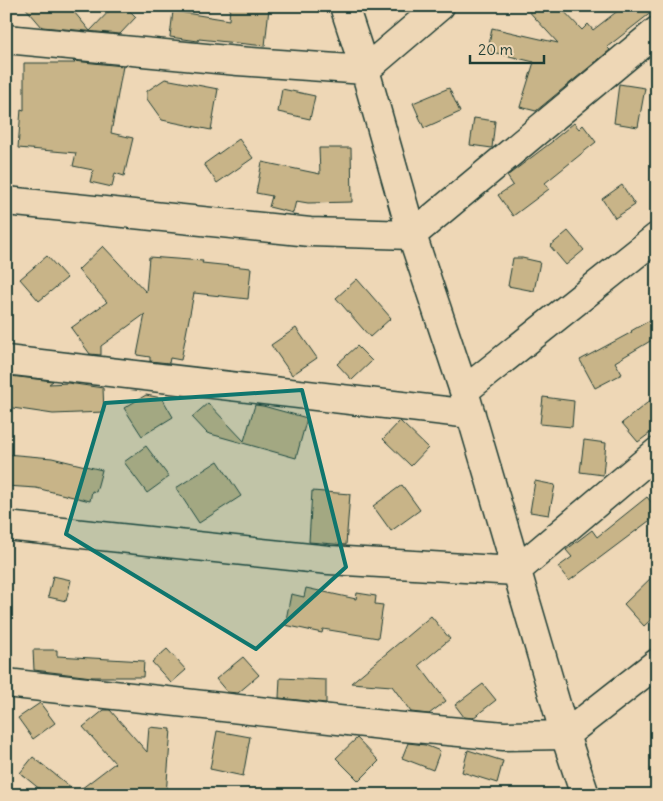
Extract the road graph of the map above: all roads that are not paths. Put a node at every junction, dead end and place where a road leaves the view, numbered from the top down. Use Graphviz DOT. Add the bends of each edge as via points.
graph roads {
  1 [pos="344,6"];
  2 [pos="440,6"];
  3 [pos="657,31"];
  4 [pos="6,39"];
  5 [pos="365,70"];
  6 [pos="6,201"];
  7 [pos="412,234"];
  8 [pos="657,237"];
  9 [pos="6,360"];
  10 [pos="468,403"];
  11 [pos="657,452"];
  12 [pos="7,533"];
  13 [pos="516,571"];
  14 [pos="657,663"];
  15 [pos="6,683"];
  16 [pos="565,735"];
  17 [pos="585,795"];
  1 -- 5 [label="street"];
  2 -- 5 [label="street"];
  3 -- 7 [label="street"];
  4 -- 5 [label="street"];
  5 -- 7 [label="street"];
  6 -- 7 [label="street" via="310,232"];
  7 -- 10 [label="street"];
  8 -- 10 [label="street"];
  9 -- 10 [label="street"];
  10 -- 13 [label="street"];
  11 -- 13 [label="street"];
  12 -- 13 [label="street" via="329,560"];
  13 -- 16 [label="street"];
  14 -- 16 [label="street"];
  15 -- 16 [label="street" via="392,726 504,736"];
  16 -- 17 [label="street"];
}
